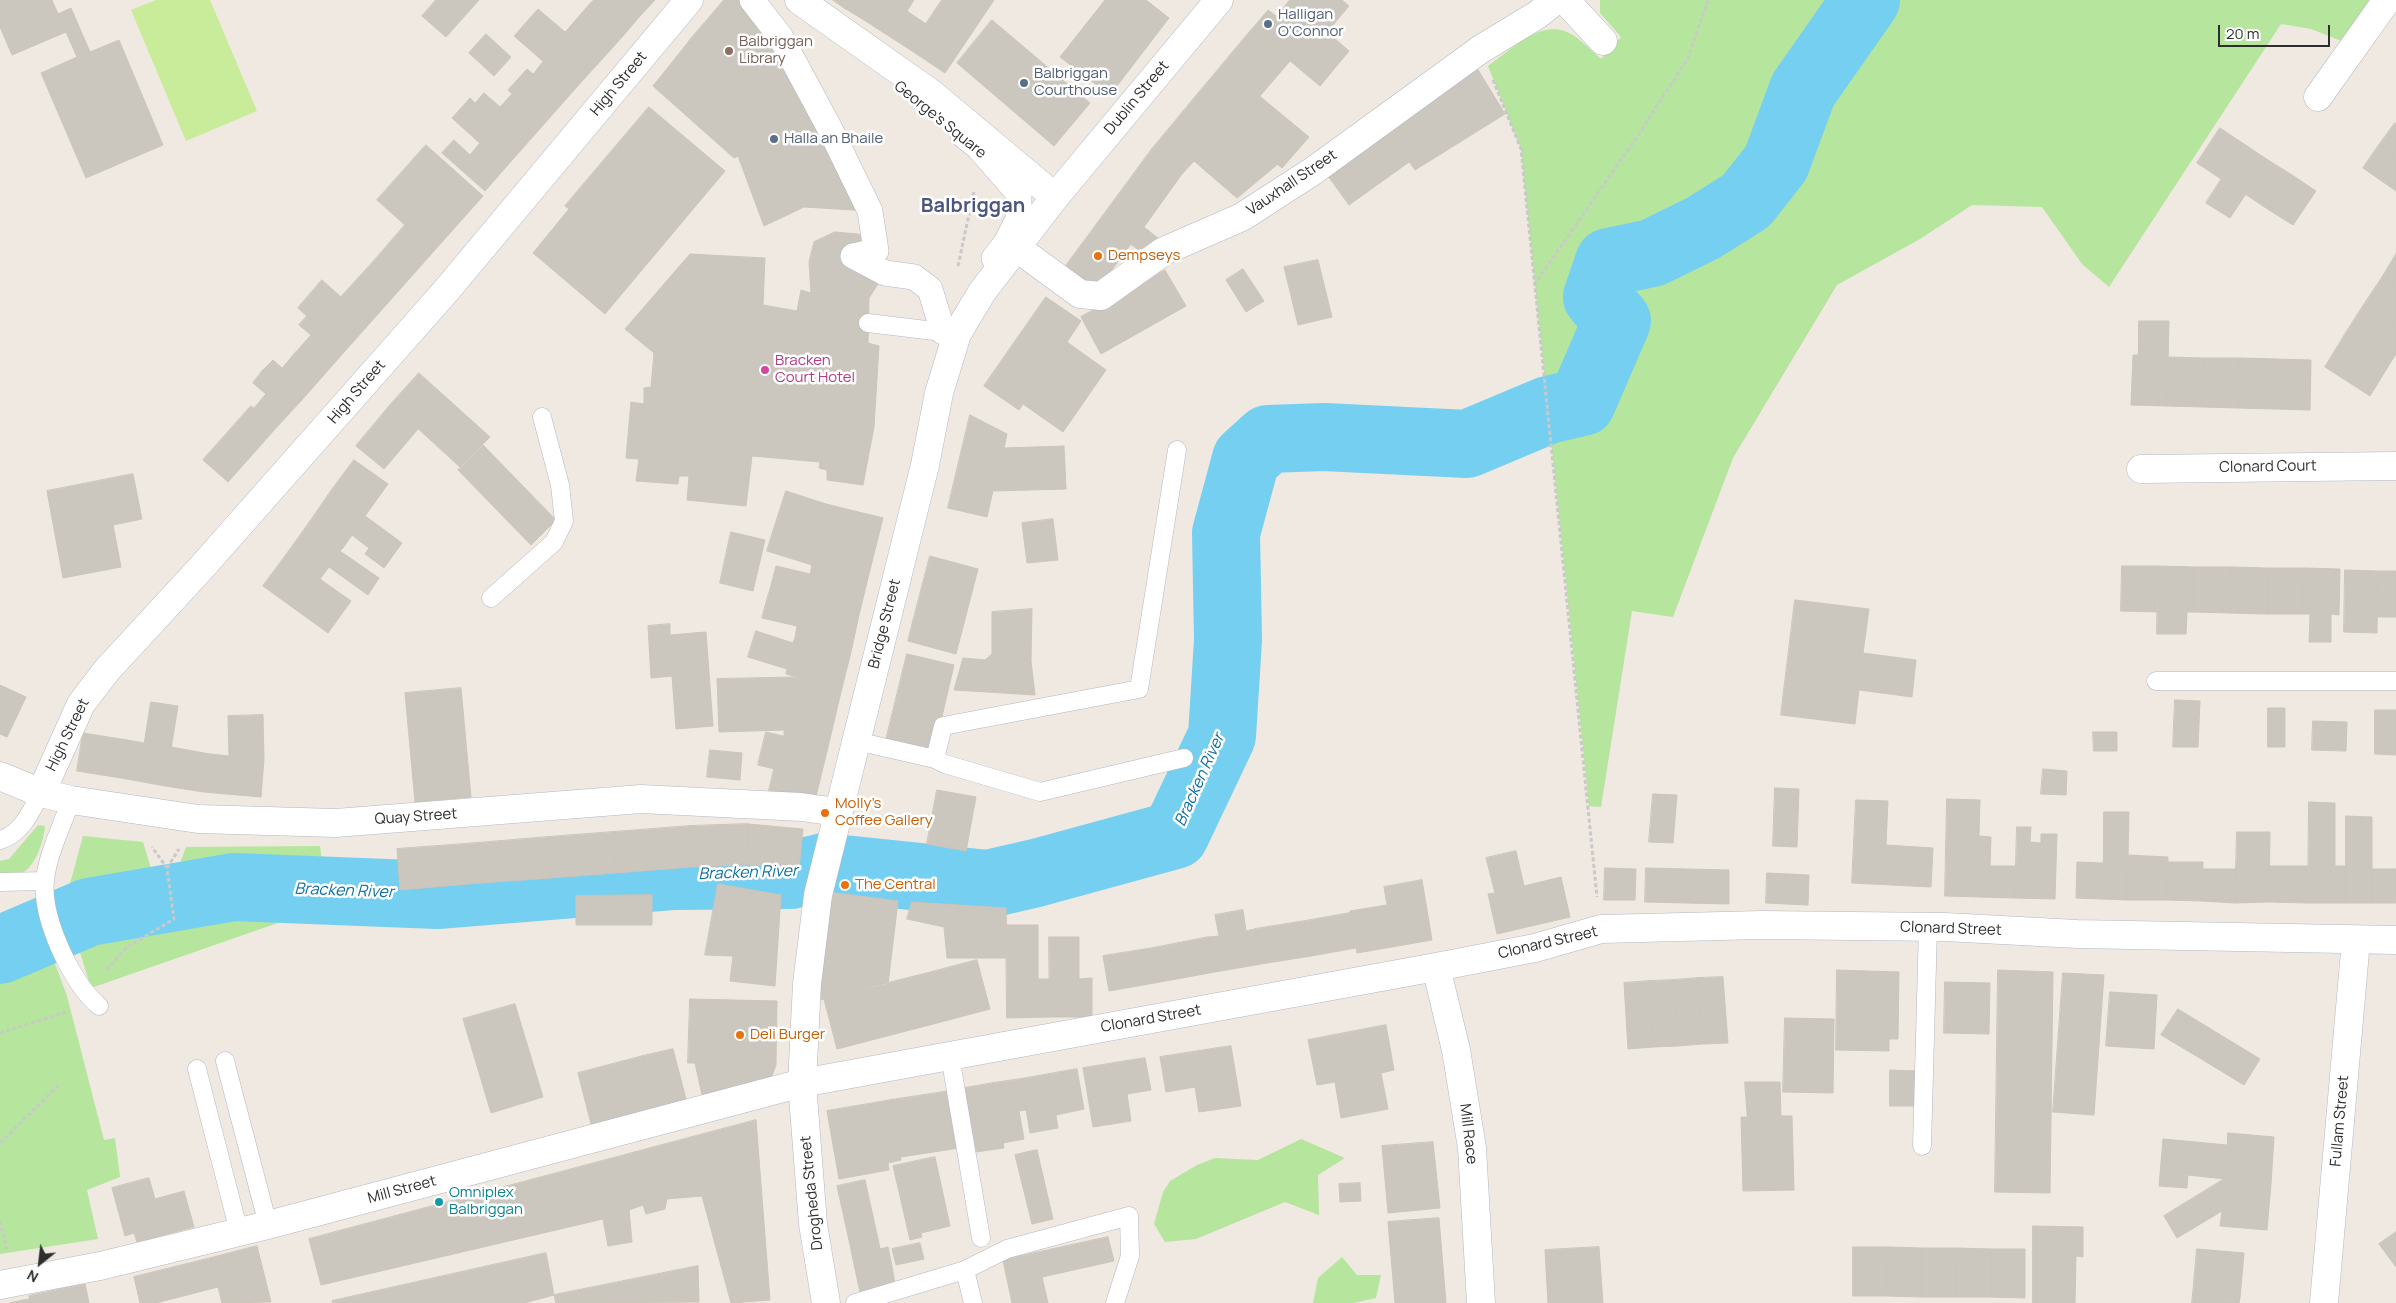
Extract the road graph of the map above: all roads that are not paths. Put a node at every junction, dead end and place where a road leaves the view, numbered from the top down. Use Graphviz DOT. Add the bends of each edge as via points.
graph roads {
  1 [pos="689,0"];
  2 [pos="752,0"];
  3 [pos="784,0"];
  4 [pos="799,0"];
  5 [pos="1220,0"];
  6 [pos="1556,0"];
  7 [pos="1565,0"];
  8 [pos="2387,0"];
  9 [pos="1603,41"];
  10 [pos="2318,97"];
  11 [pos="1055,197"];
  12 [pos="1017,248"];
  13 [pos="868,323"];
  14 [pos="950,333"];
  15 [pos="542,417"];
  16 [pos="1177,450"];
  17 [pos="2396,466"];
  18 [pos="2141,469"];
  19 [pos="492,598"];
  20 [pos="2156,681"];
  21 [pos="2396,681"];
  22 [pos="856,741"];
  23 [pos="1184,758"];
  24 [pos="934,759"];
  25 [pos="0,776"];
  26 [pos="41,793"];
  27 [pos="71,800"];
  28 [pos="837,812"];
  29 [pos="0,840"];
  30 [pos="45,880"];
  31 [pos="0,882"];
  32 [pos="1928,927"];
  33 [pos="2356,940"];
  34 [pos="2396,940"];
  35 [pos="1436,967"];
  36 [pos="93,1000"];
  37 [pos="950,1056"];
  38 [pos="226,1062"];
  39 [pos="197,1069"];
  40 [pos="802,1083"];
  41 [pos="1922,1146"];
  42 [pos="268,1226"];
  43 [pos="239,1232"];
  44 [pos="981,1238"];
  45 [pos="965,1270"];
  46 [pos="0,1285"];
  47 [pos="826,1303"];
  48 [pos="855,1303"];
  49 [pos="972,1303"];
  50 [pos="1115,1303"];
  51 [pos="1481,1303"];
  52 [pos="2324,1303"];
  1 -- 26 [label="street, High Street" via="445,292 107,670 81,704"];
  2 -- 14 [label="street" via="780,36 870,211 876,251 853,256 885,273 914,277 930,289"];
  3 -- 14 [label="street, George's Square" via="819,31 924,104 982,152 1019,194 1019,217 1006,243 976,281"];
  4 -- 11 [label="street, George's Square" via="932,94"];
  5 -- 11 [label="street, Dublin Street"];
  6 -- 12 [label="street, Vauxhall Street" via="1481,49 1313,171 1242,217 1164,251 1101,296 1080,294"];
  7 -- 9 [label="street"];
  8 -- 10 [label="street"];
  11 -- 12 [label="street, Bridge Street"];
  12 -- 14 [label="street, Bridge Street"];
  13 -- 14 [label="lane"];
  14 -- 22 [label="street, Bridge Street" via="925,464"];
  15 -- 19 [label="lane" via="560,485 564,521 554,542"];
  16 -- 24 [label="lane" via="1140,689 943,726"];
  17 -- 18 [label="street, Clonard Court"];
  20 -- 21 [label="lane"];
  22 -- 24 [label="lane"];
  22 -- 28 [label="street, Bridge Street"];
  23 -- 24 [label="lane" via="1040,792"];
  25 -- 26 [label="street, Quay Street"];
  26 -- 27 [label="street, Quay Street"];
  26 -- 29 [label="lane" via="24,824"];
  27 -- 28 [label="street, Quay Street" via="198,819 336,823 641,799 801,807"];
  27 -- 30 [label="lane"];
  28 -- 40 [label="street, Bridge Street" via="818,895 807,984"];
  30 -- 31 [label="lane"];
  30 -- 36 [label="lane" via="46,905 64,959"];
  32 -- 33 [label="street, Clonard Street"];
  32 -- 35 [label="street, Clonard Street" via="1762,925 1601,929 1535,948"];
  32 -- 41 [label="lane"];
  33 -- 34 [label="street, Clonard Street"];
  33 -- 52 [label="street, Fullam Street"];
  35 -- 37 [label="street, Clonard Street"];
  35 -- 51 [label="street, Mill Race" via="1456,1050 1472,1148"];
  37 -- 40 [label="street, Clonard Street"];
  37 -- 44 [label="lane"];
  38 -- 42 [label="lane"];
  39 -- 43 [label="lane"];
  40 -- 42 [label="street, Mill Street"];
  40 -- 47 [label="street, Drogheda Street" via="813,1224"];
  42 -- 43 [label="street, Mill Street"];
  43 -- 46 [label="street, Mill Street" via="100,1266"];
  45 -- 48 [label="lane"];
  45 -- 49 [label="lane"];
  45 -- 50 [label="lane" via="1007,1248 1129,1216 1130,1256"];
}
